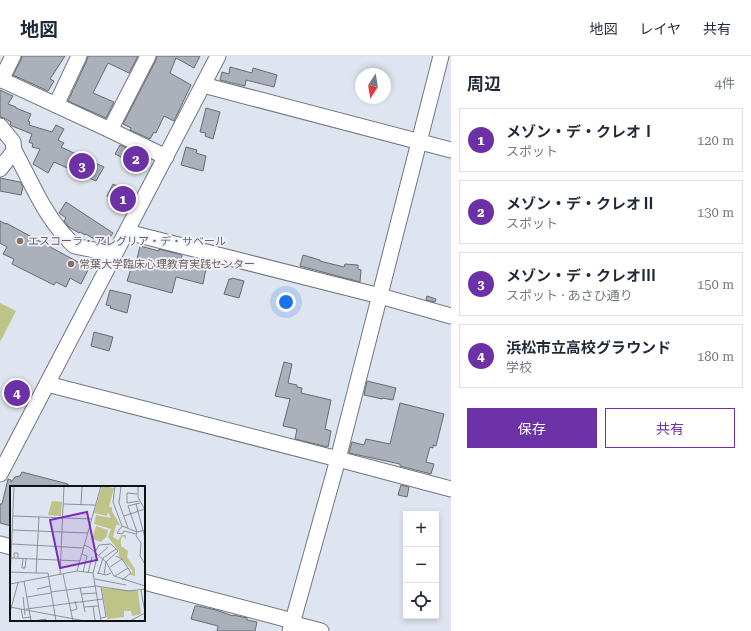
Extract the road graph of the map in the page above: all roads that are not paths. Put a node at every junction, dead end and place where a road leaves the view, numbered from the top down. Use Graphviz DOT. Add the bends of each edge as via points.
graph roads {
  1 [pos="13,56"];
  2 [pos="79,56"];
  3 [pos="148,56"];
  4 [pos="218,56"];
  5 [pos="441,56"];
  6 [pos="1,80"];
  7 [pos="203,85"];
  8 [pos="56,105"];
  9 [pos="0,126"];
  10 [pos="110,130"];
  11 [pos="419,142"];
  12 [pos="451,150"];
  13 [pos="14,151"];
  14 [pos="166,157"];
  15 [pos="0,169"];
  16 [pos="127,232"];
  17 [pos="114,256"];
  18 [pos="380,296"];
  19 [pos="451,316"];
  20 [pos="47,384"];
  21 [pos="338,459"];
  22 [pos="0,474"];
  23 [pos="451,489"];
  24 [pos="0,544"];
  25 [pos="10,547"];
  26 [pos="145,582"];
  27 [pos="291,626"];
  28 [pos="321,631"];
  1 -- 6 [label="street"];
  2 -- 8 [label="street"];
  3 -- 10 [label="street"];
  4 -- 7 [label="street"];
  5 -- 11 [label="street"];
  6 -- 8 [label="street"];
  7 -- 11 [label="street"];
  7 -- 14 [label="street"];
  8 -- 10 [label="street"];
  9 -- 13 [label="street" via="13,142"];
  10 -- 14 [label="street"];
  11 -- 12 [label="street"];
  11 -- 18 [label="street"];
  13 -- 15 [label="street"];
  13 -- 17 [label="street" via="47,212 70,242 75,246"];
  14 -- 16 [label="street"];
  16 -- 17 [label="street"];
  16 -- 18 [label="street"];
  17 -- 20 [label="street"];
  18 -- 19 [label="street"];
  18 -- 21 [label="street"];
  20 -- 21 [label="street"];
  20 -- 22 [label="street"];
  21 -- 23 [label="street"];
  21 -- 27 [label="street"];
  24 -- 25 [label="street"];
  26 -- 27 [label="street"];
  27 -- 28 [label="street" via="298,625"];
}
